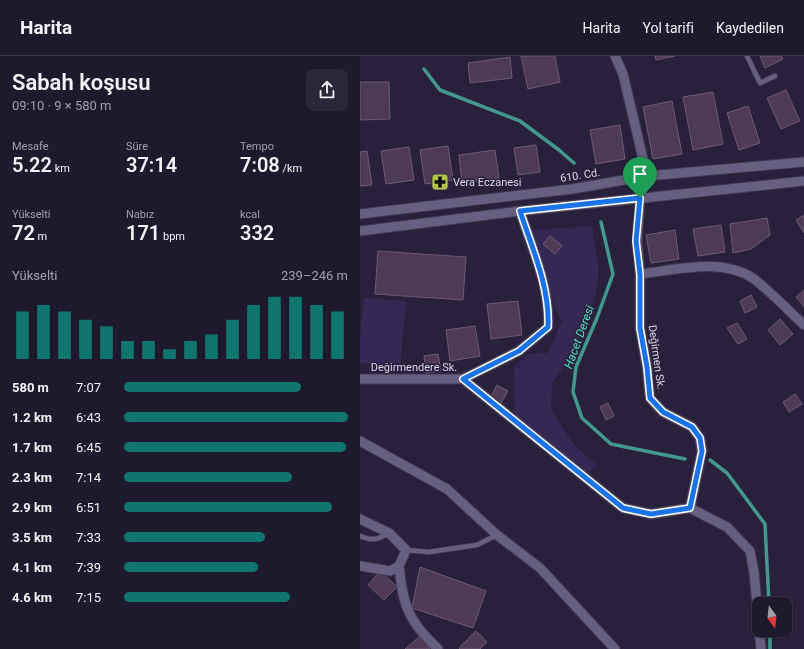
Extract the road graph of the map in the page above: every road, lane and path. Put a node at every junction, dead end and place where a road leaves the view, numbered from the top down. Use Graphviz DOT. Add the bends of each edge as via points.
graph roads {
  1 [pos="615,56"];
  2 [pos="747,56"];
  3 [pos="775,76"];
  4 [pos="804,162"];
  5 [pos="647,176"];
  6 [pos="804,181"];
  7 [pos="640,198"];
  8 [pos="520,211"];
  9 [pos="360,214"];
  10 [pos="360,231"];
  11 [pos="640,274"];
  12 [pos="804,325"];
  13 [pos="360,379"];
  14 [pos="463,379"];
  15 [pos="360,441"];
  16 [pos="690,508"];
  17 [pos="360,519"];
  18 [pos="389,533"];
  19 [pos="497,535"];
  20 [pos="360,536"];
  21 [pos="406,550"];
  22 [pos="360,566"];
  23 [pos="399,566"];
  24 [pos="438,649"];
  25 [pos="615,649"];
  26 [pos="761,649"];
  1 -- 5 [label="street" via="624,74"];
  2 -- 3 [label="lane" via="760,83"];
  4 -- 5 [label="street, 610. Cd."];
  5 -- 7 [label="street, Değirmen Sk."];
  5 -- 9 [label="street, 610. Cd." via="572,189"];
  6 -- 7 [label="street"];
  7 -- 8 [label="street"];
  7 -- 11 [label="street, Değirmen Sk." via="636,241"];
  8 -- 10 [label="street"];
  8 -- 14 [label="street, Değirmendere Sk." via="541,272 549,312 548,327 519,351"];
  11 -- 12 [label="street" via="714,266 742,272 754,279"];
  11 -- 16 [label="street, Değirmen Sk." via="640,328 650,398 663,412 692,427 700,438 702,451"];
  13 -- 14 [label="street, Değirmendere Sk."];
  14 -- 16 [label="street" via="623,508 651,514"];
  15 -- 19 [label="street" via="447,489"];
  16 -- 26 [label="street" via="727,527 750,550"];
  17 -- 18 [label="street"];
  18 -- 20 [label="lane" via="378,539 369,540"];
  18 -- 21 [label="street"];
  19 -- 21 [label="lane" via="477,545 430,552"];
  19 -- 25 [label="street" via="540,568"];
  21 -- 23 [label="street"];
  22 -- 23 [label="street" via="390,571"];
  23 -- 24 [label="street" via="409,613"];
}
